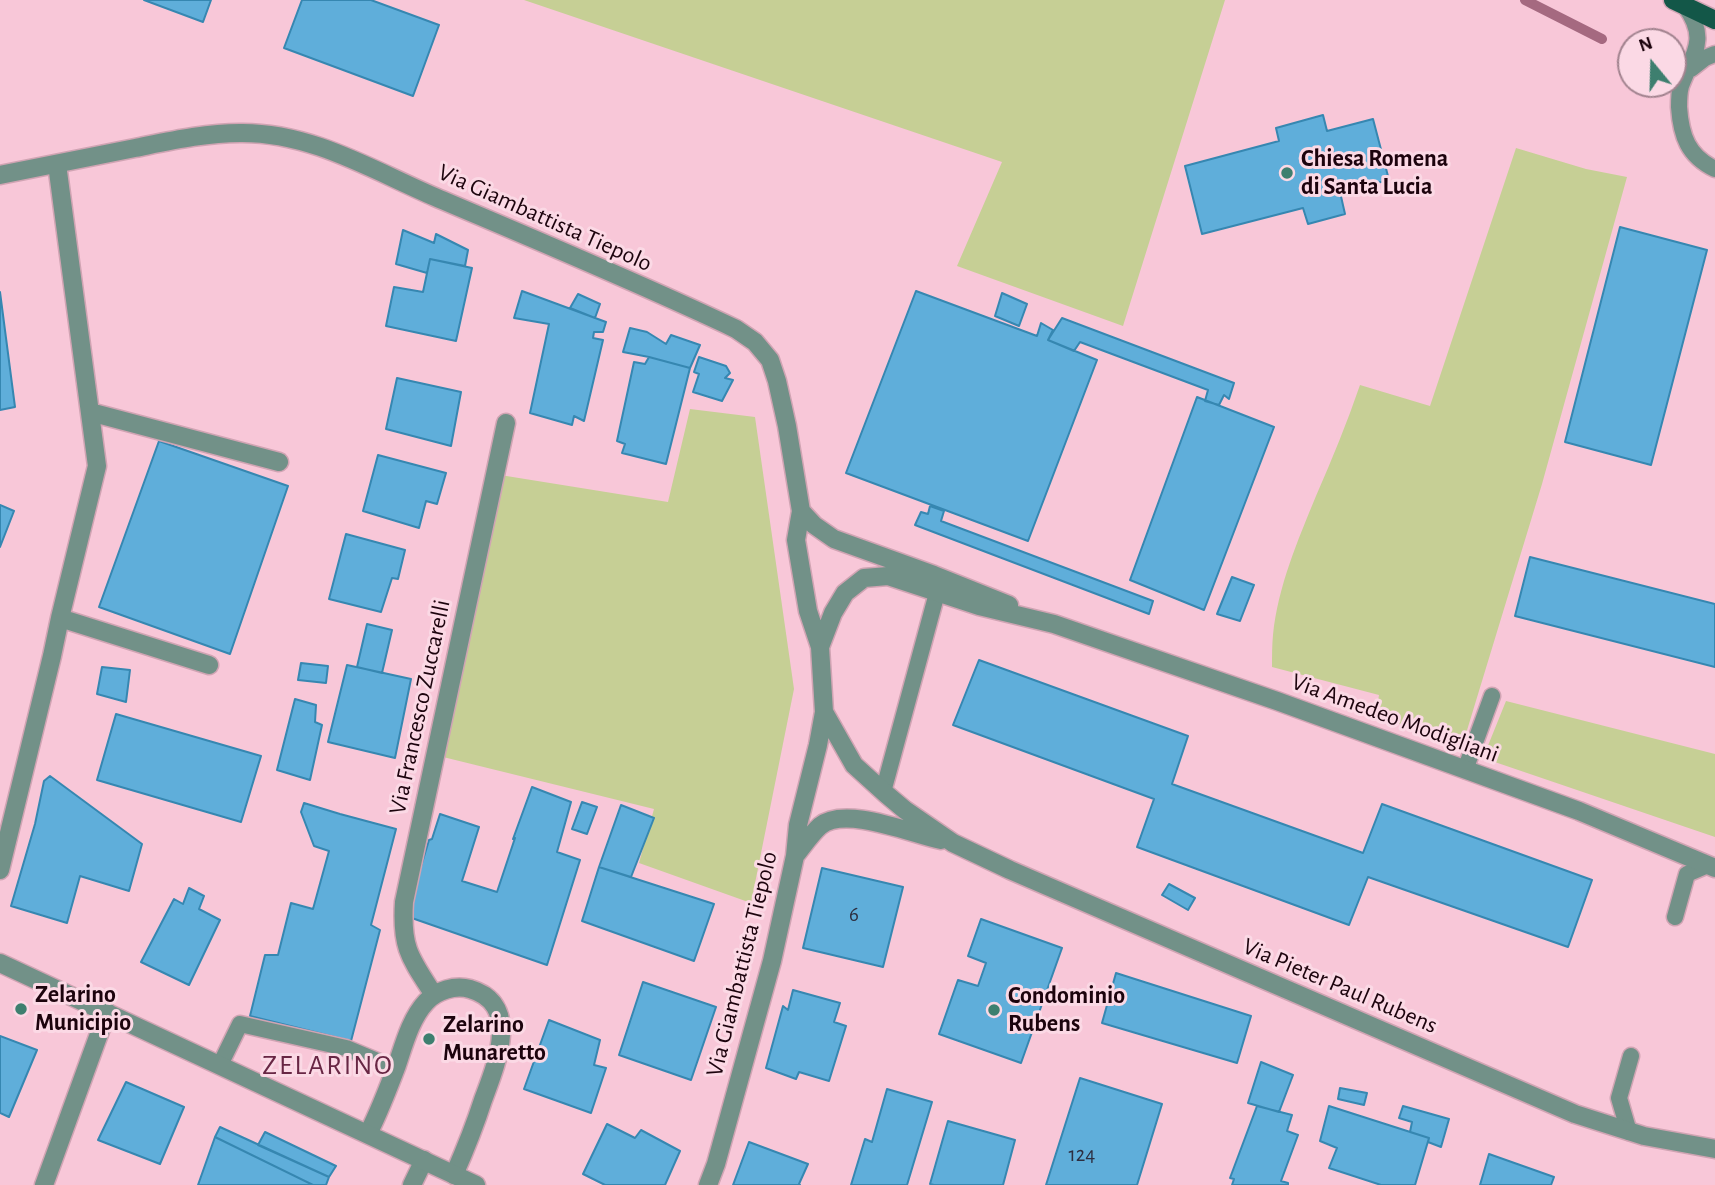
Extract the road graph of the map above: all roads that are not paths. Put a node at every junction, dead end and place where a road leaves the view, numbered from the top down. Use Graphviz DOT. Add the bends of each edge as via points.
graph roads {
  1 [pos="1679,3"];
  2 [pos="1715,20"];
  3 [pos="1715,54"];
  4 [pos="1689,70"];
  5 [pos="57,164"];
  6 [pos="1715,169"];
  7 [pos="0,175"];
  8 [pos="90,412"];
  9 [pos="506,423"];
  10 [pos="279,462"];
  11 [pos="801,511"];
  12 [pos="864,578"];
  13 [pos="937,593"];
  14 [pos="60,618"];
  15 [pos="1054,624"];
  16 [pos="820,647"];
  17 [pos="209,665"];
  18 [pos="1492,696"];
  19 [pos="824,712"];
  20 [pos="841,744"];
  21 [pos="1465,770"];
  22 [pos="883,792"];
  23 [pos="953,843"];
  24 [pos="795,856"];
  25 [pos="1711,866"];
  26 [pos="0,870"];
  27 [pos="1675,917"];
  28 [pos="0,963"];
  29 [pos="434,995"];
  30 [pos="107,1012"];
  31 [pos="1631,1056"];
  32 [pos="220,1065"];
  33 [pos="396,1069"];
  34 [pos="1629,1132"];
  35 [pos="368,1134"];
  36 [pos="1715,1149"];
  37 [pos="424,1160"];
  38 [pos="454,1175"];
  39 [pos="44,1185"];
  40 [pos="412,1185"];
  41 [pos="476,1185"];
  42 [pos="708,1185"];
  1 -- 2 [label="main road"];
  1 -- 4 [label="lane" via="1693,16 1697,39"];
  3 -- 4 [label="lane"];
  4 -- 6 [label="lane" via="1679,94 1680,123 1693,154"];
  5 -- 7 [label="street, Via Giambattista Tiepolo"];
  5 -- 8 [label="street"];
  5 -- 11 [label="street, Via Giambattista Tiepolo" via="212,134 302,141 711,317 755,342 770,360 783,405"];
  8 -- 10 [label="street"];
  8 -- 14 [label="street" via="97,466"];
  9 -- 29 [label="street, Via Francesco Zuccarelli" via="404,902 406,947"];
  11 -- 15 [label="street, Via Amedeo Modigliani" via="834,539"];
  11 -- 16 [label="street, Via Giambattista Tiepolo" via="796,540 808,611"];
  12 -- 13 [label="street, Via Amedeo Modigliani" via="888,576"];
  12 -- 16 [label="street, Via Giambattista Tiepolo" via="845,593"];
  13 -- 15 [label="street, Via Amedeo Modigliani"];
  13 -- 22 [label="lane"];
  14 -- 17 [label="street"];
  14 -- 26 [label="street"];
  15 -- 21 [label="street, Via Amedeo Modigliani"];
  16 -- 19 [label="street, Via Giambattista Tiepolo"];
  18 -- 21 [label="lane"];
  19 -- 20 [label="street, Via Giambattista Tiepolo"];
  19 -- 24 [label="street, Via Giambattista Tiepolo"];
  20 -- 22 [label="street, Via Pieter Paul Rubens" via="854,765"];
  21 -- 25 [label="street, Via Amedeo Modigliani"];
  22 -- 23 [label="street, Via Pieter Paul Rubens"];
  23 -- 24 [label="street, Via Pieter Paul Rubens" via="845,818 821,825"];
  23 -- 34 [label="street, Via Pieter Paul Rubens" via="1537,1098"];
  24 -- 42 [label="street, Via Giambattista Tiepolo" via="772,961"];
  25 -- 27 [label="lane" via="1687,874"];
  28 -- 30 [label="street"];
  29 -- 33 [label="street" via="414,1021"];
  29 -- 38 [label="street" via="461,987 481,993 494,1005 500,1023 501,1046 495,1068"];
  30 -- 32 [label="street"];
  30 -- 39 [label="street"];
  31 -- 34 [label="lane" via="1619,1098"];
  32 -- 33 [label="lane" via="240,1024 346,1048"];
  32 -- 35 [label="street"];
  33 -- 35 [label="street"];
  34 -- 36 [label="street, Via Pieter Paul Rubens"];
  35 -- 37 [label="street"];
  37 -- 38 [label="street"];
  37 -- 40 [label="street"];
  38 -- 41 [label="street"];
}
